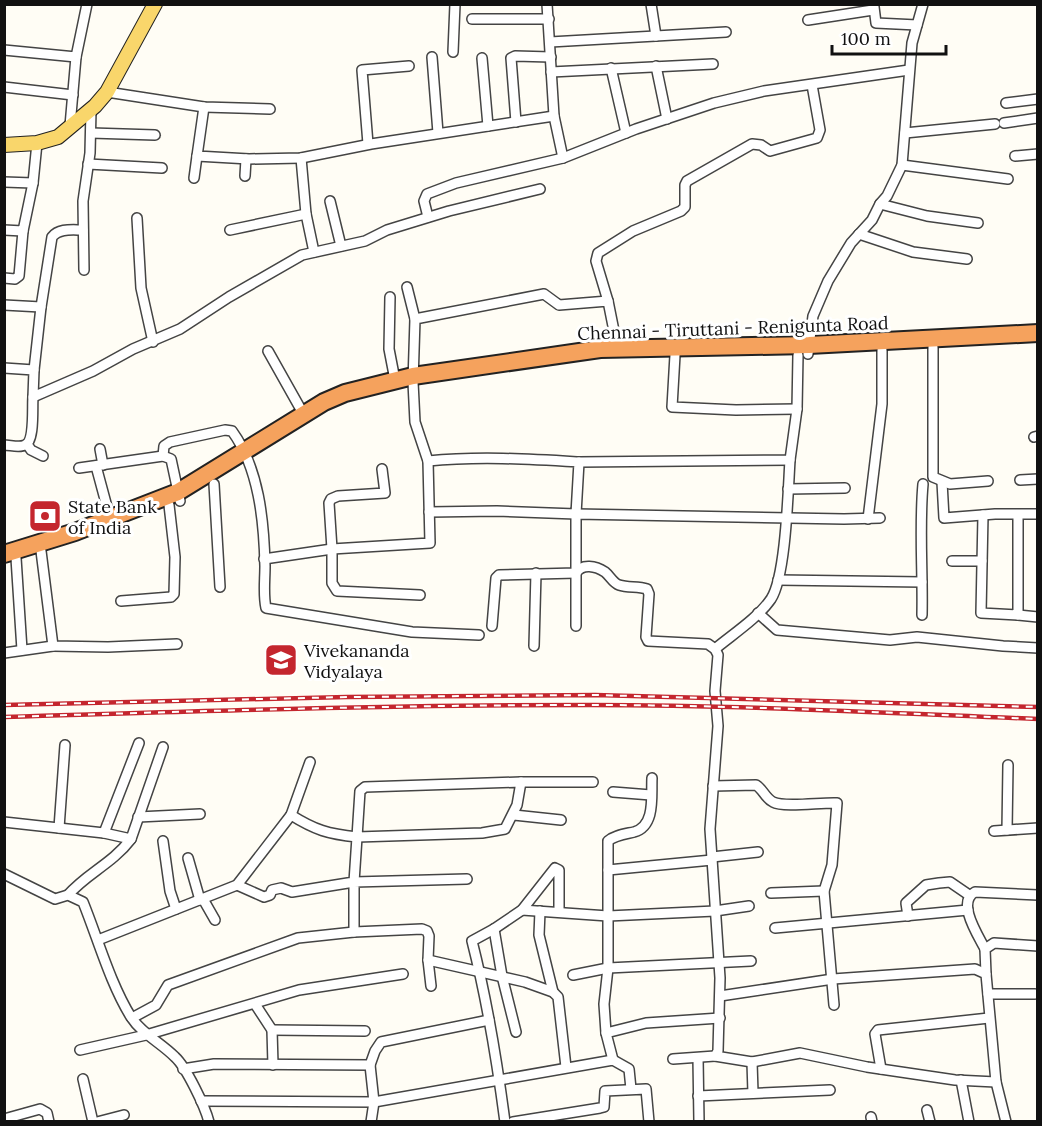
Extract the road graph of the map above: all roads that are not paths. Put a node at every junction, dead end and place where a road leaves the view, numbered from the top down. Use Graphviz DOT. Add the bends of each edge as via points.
graph roads {
  1 [pos="87,4"];
  2 [pos="155,4"];
  3 [pos="455,4"];
  4 [pos="547,4"];
  5 [pos="651,4"];
  6 [pos="923,4"];
  7 [pos="874,8"];
  8 [pos="472,19"];
  9 [pos="549,19"];
  10 [pos="808,20"];
  11 [pos="917,25"];
  12 [pos="726,33"];
  13 [pos="656,36"];
  14 [pos="550,42"];
  15 [pos="4,50"];
  16 [pos="453,52"];
  17 [pos="76,57"];
  18 [pos="432,57"];
  19 [pos="551,57"];
  20 [pos="482,58"];
  21 [pos="713,64"];
  22 [pos="409,66"];
  23 [pos="656,66"];
  24 [pos="610,68"];
  25 [pos="909,70"];
  26 [pos="551,72"];
  27 [pos="812,85"];
  28 [pos="4,87"];
  29 [pos="107,92"];
  30 [pos="73,95"];
  31 [pos="1038,99"];
  32 [pos="1006,103"];
  33 [pos="204,107"];
  34 [pos="270,109"];
  35 [pos="91,110"];
  36 [pos="554,116"];
  37 [pos="1038,118"];
  38 [pos="667,119"];
  39 [pos="516,122"];
  40 [pos="70,126"];
  41 [pos="488,126"];
  42 [pos="91,133"];
  43 [pos="438,133"];
  44 [pos="626,133"];
  45 [pos="905,133"];
  46 [pos="155,135"];
  47 [pos="37,143"];
  48 [pos="368,144"];
  49 [pos="4,145"];
  50 [pos="1038,154"];
  51 [pos="197,156"];
  52 [pos="1015,156"];
  53 [pos="301,158"];
  54 [pos="563,158"];
  55 [pos="246,159"];
  56 [pos="88,164"];
  57 [pos="902,165"];
  58 [pos="162,168"];
  59 [pos="245,176"];
  60 [pos="194,178"];
  61 [pos="1008,179"];
  62 [pos="4,182"];
  63 [pos="33,183"];
  64 [pos="540,189"];
  65 [pos="330,201"];
  66 [pos="880,204"];
  67 [pos="306,214"];
  68 [pos="137,218"];
  69 [pos="428,218"];
  70 [pos="978,223"];
  71 [pos="4,230"];
  72 [pos="83,230"];
  73 [pos="230,230"];
  74 [pos="23,231"];
  75 [pos="859,234"];
  76 [pos="341,246"];
  77 [pos="314,252"];
  78 [pos="967,260"];
  79 [pos="84,270"];
  80 [pos="4,278"];
  81 [pos="407,286"];
  82 [pos="390,297"];
  83 [pos="608,301"];
  84 [pos="4,304"];
  85 [pos="40,307"];
  86 [pos="415,319"];
  87 [pos="1038,333"];
  88 [pos="153,342"];
  89 [pos="1038,342"];
  90 [pos="933,347"];
  91 [pos="882,350"];
  92 [pos="268,351"];
  93 [pos="805,351"];
  94 [pos="618,352"];
  95 [pos="675,355"];
  96 [pos="4,368"];
  97 [pos="34,370"];
  98 [pos="395,380"];
  99 [pos="413,382"];
  100 [pos="33,397"];
  101 [pos="797,409"];
  102 [pos="304,415"];
  103 [pos="27,444"];
  104 [pos="4,445"];
  105 [pos="100,449"];
  106 [pos="43,456"];
  107 [pos="163,456"];
  108 [pos="247,457"];
  109 [pos="790,460"];
  110 [pos="428,461"];
  111 [pos="579,462"];
  112 [pos="99,465"];
  113 [pos="79,468"];
  114 [pos="382,469"];
  115 [pos="1038,479"];
  116 [pos="1020,480"];
  117 [pos="988,481"];
  118 [pos="942,482"];
  119 [pos="214,484"];
  120 [pos="923,484"];
  121 [pos="845,488"];
  122 [pos="788,489"];
  123 [pos="176,499"];
  124 [pos="429,512"];
  125 [pos="576,514"];
  126 [pos="1038,514"];
  127 [pos="984,515"];
  128 [pos="1018,515"];
  129 [pos="786,517"];
  130 [pos="110,518"];
  131 [pos="880,518"];
  132 [pos="868,519"];
  133 [pos="332,549"];
  134 [pos="41,551"];
  135 [pos="8,558"];
  136 [pos="264,559"];
  137 [pos="952,561"];
  138 [pos="982,561"];
  139 [pos="536,573"];
  140 [pos="576,573"];
  141 [pos="778,580"];
  142 [pos="922,582"];
  143 [pos="220,587"];
  144 [pos="420,595"];
  145 [pos="121,601"];
  146 [pos="758,613"];
  147 [pos="922,615"];
  148 [pos="1018,615"];
  149 [pos="1038,616"];
  150 [pos="492,626"];
  151 [pos="576,626"];
  152 [pos="479,635"];
  153 [pos="177,644"];
  154 [pos="53,646"];
  155 [pos="534,646"];
  156 [pos="1038,648"];
  157 [pos="715,649"];
  158 [pos="22,650"];
  159 [pos="4,653"];
  160 [pos="139,743"];
  161 [pos="65,745"];
  162 [pos="163,747"];
  163 [pos="310,762"];
  164 [pos="1008,765"];
  165 [pos="652,778"];
  166 [pos="521,782"];
  167 [pos="593,782"];
  168 [pos="713,786"];
  169 [pos="614,792"];
  170 [pos="651,795"];
  171 [pos="200,814"];
  172 [pos="291,815"];
  173 [pos="513,815"];
  174 [pos="138,817"];
  175 [pos="561,820"];
  176 [pos="4,822"];
  177 [pos="59,828"];
  178 [pos="1038,828"];
  179 [pos="1007,830"];
  180 [pos="994,831"];
  181 [pos="104,833"];
  182 [pos="357,837"];
  183 [pos="131,838"];
  184 [pos="164,842"];
  185 [pos="758,852"];
  186 [pos="188,858"];
  187 [pos="712,859"];
  188 [pos="608,870"];
  189 [pos="4,874"];
  190 [pos="467,879"];
  191 [pos="354,882"];
  192 [pos="237,885"];
  193 [pos="824,891"];
  194 [pos="771,893"];
  195 [pos="68,895"];
  196 [pos="969,895"];
  197 [pos="1038,895"];
  198 [pos="202,899"];
  199 [pos="749,906"];
  200 [pos="176,909"];
  201 [pos="522,910"];
  202 [pos="968,910"];
  203 [pos="540,911"];
  204 [pos="716,911"];
  205 [pos="559,912"];
  206 [pos="608,916"];
  207 [pos="908,916"];
  208 [pos="215,920"];
  209 [pos="827,923"];
  210 [pos="776,928"];
  211 [pos="494,929"];
  212 [pos="354,932"];
  213 [pos="98,940"];
  214 [pos="1038,946"];
  215 [pos="985,950"];
  216 [pos="428,960"];
  217 [pos="751,961"];
  218 [pos="719,964"];
  219 [pos="608,968"];
  220 [pos="480,972"];
  221 [pos="403,974"];
  222 [pos="986,974"];
  223 [pos="573,975"];
  224 [pos="502,976"];
  225 [pos="833,979"];
  226 [pos="431,987"];
  227 [pos="553,992"];
  228 [pos="988,994"];
  229 [pos="1035,994"];
  230 [pos="720,996"];
  231 [pos="255,1004"];
  232 [pos="834,1005"];
  233 [pos="132,1018"];
  234 [pos="720,1018"];
  235 [pos="989,1018"];
  236 [pos="489,1020"];
  237 [pos="272,1030"];
  238 [pos="365,1031"];
  239 [pos="516,1032"];
  240 [pos="606,1033"];
  241 [pos="146,1035"];
  242 [pos="80,1050"];
  243 [pos="715,1056"];
  244 [pos="698,1058"];
  245 [pos="673,1059"];
  246 [pos="613,1060"];
  247 [pos="752,1062"];
  248 [pos="273,1065"];
  249 [pos="370,1065"];
  250 [pos="566,1067"];
  251 [pos="183,1069"];
  252 [pos="881,1069"];
  253 [pos="83,1079"];
  254 [pos="500,1079"];
  255 [pos="961,1080"];
  256 [pos="996,1082"];
  257 [pos="631,1089"];
  258 [pos="830,1090"];
  259 [pos="753,1094"];
  260 [pos="698,1096"];
  261 [pos="201,1101"];
  262 [pos="374,1102"];
  263 [pos="927,1110"];
  264 [pos="124,1115"];
  265 [pos="4,1119"];
  266 [pos="50,1122"];
  267 [pos="95,1122"];
  268 [pos="209,1122"];
  269 [pos="371,1122"];
  270 [pos="505,1122"];
  271 [pos="513,1122"];
  272 [pos="649,1122"];
  273 [pos="699,1122"];
  274 [pos="930,1122"];
  275 [pos="969,1122"];
  276 [pos="1006,1122"];
  1 -- 17 [label="street"];
  2 -- 29 [label="main road"];
  3 -- 16 [label="street"];
  4 -- 9 [label="street"];
  5 -- 13 [label="street"];
  6 -- 11 [label="street"];
  7 -- 10 [label="street"];
  7 -- 11 [label="street" via="876,22"];
  8 -- 9 [label="street"];
  9 -- 14 [label="street"];
  11 -- 25 [label="street"];
  12 -- 13 [label="street"];
  13 -- 14 [label="street"];
  14 -- 19 [label="street"];
  15 -- 17 [label="street"];
  17 -- 30 [label="street"];
  18 -- 43 [label="street"];
  19 -- 26 [label="street"];
  19 -- 39 [label="street" via="511,58"];
  20 -- 41 [label="street"];
  21 -- 23 [label="street"];
  22 -- 48 [label="street" via="362,70"];
  23 -- 24 [label="street"];
  23 -- 38 [label="street"];
  24 -- 26 [label="street"];
  24 -- 44 [label="street"];
  25 -- 27 [label="street"];
  25 -- 45 [label="street"];
  26 -- 36 [label="street"];
  27 -- 38 [label="street" via="714,103"];
  27 -- 83 [label="street" via="820,130 817,138 770,151 752,144 687,181 685,207 681,211 633,231 598,253 596,261"];
  28 -- 30 [label="street"];
  29 -- 33 [label="street"];
  29 -- 35 [label="main road"];
  30 -- 40 [label="street"];
  31 -- 32 [label="street"];
  33 -- 34 [label="street"];
  33 -- 51 [label="street"];
  35 -- 40 [label="main road"];
  35 -- 42 [label="street"];
  36 -- 39 [label="street"];
  36 -- 54 [label="street"];
  37 -- 45 [label="street"];
  38 -- 44 [label="street"];
  39 -- 41 [label="street"];
  40 -- 47 [label="main road" via="58,137"];
  41 -- 43 [label="street"];
  42 -- 46 [label="street"];
  42 -- 56 [label="street"];
  43 -- 48 [label="street"];
  44 -- 54 [label="street"];
  45 -- 57 [label="street"];
  47 -- 49 [label="main road"];
  47 -- 63 [label="street"];
  48 -- 53 [label="street"];
  50 -- 52 [label="street"];
  51 -- 55 [label="street"];
  51 -- 60 [label="street"];
  53 -- 55 [label="street"];
  53 -- 67 [label="street"];
  54 -- 69 [label="street" via="456,183 427,194 424,201"];
  55 -- 59 [label="street"];
  56 -- 58 [label="street"];
  56 -- 72 [label="street"];
  57 -- 61 [label="street"];
  57 -- 66 [label="street"];
  62 -- 63 [label="street"];
  63 -- 74 [label="street"];
  64 -- 69 [label="street"];
  65 -- 76 [label="street"];
  66 -- 70 [label="street"];
  66 -- 75 [label="street"];
  67 -- 73 [label="street"];
  67 -- 77 [label="street"];
  68 -- 88 [label="street" via="141,288"];
  69 -- 76 [label="street"];
  71 -- 74 [label="street"];
  72 -- 79 [label="street"];
  72 -- 85 [label="street" via="56,232 52,237"];
  74 -- 80 [label="street" via="19,276"];
  75 -- 78 [label="street" via="913,252"];
  75 -- 93 [label="street" via="828,281 813,316"];
  76 -- 77 [label="street"];
  77 -- 88 [label="street" via="278,268"];
  81 -- 86 [label="street"];
  82 -- 98 [label="street" via="389,349"];
  83 -- 86 [label="street" via="559,305 544,294"];
  83 -- 94 [label="street"];
  84 -- 85 [label="street"];
  85 -- 97 [label="street"];
  86 -- 99 [label="street"];
  87 -- 93 [label="highway, Chennai - Tiruttani - Renigunta Road"];
  88 -- 100 [label="street"];
  89 -- 90 [label="highway, Chennai - Tiruttani - Renigunta Road"];
  90 -- 91 [label="highway, Chennai - Tiruttani - Renigunta Road"];
  90 -- 118 [label="street" via="933,477"];
  91 -- 93 [label="highway, Chennai - Tiruttani - Renigunta Road"];
  91 -- 132 [label="street" via="882,404"];
  92 -- 102 [label="street"];
  93 -- 94 [label="highway, Chennai - Tiruttani - Renigunta Road"];
  93 -- 95 [label="highway, Chennai - Tiruttani - Renigunta Road"];
  93 -- 101 [label="street"];
  94 -- 95 [label="highway, Chennai - Tiruttani - Renigunta Road"];
  94 -- 99 [label="highway, Chennai - Tiruttani - Renigunta Road"];
  95 -- 101 [label="street" via="672,407"];
  96 -- 97 [label="street"];
  97 -- 100 [label="street"];
  98 -- 99 [label="highway, Chennai - Tiruttani - Renigunta Road"];
  98 -- 102 [label="highway, Chennai - Tiruttani - Renigunta Road" via="345,393"];
  99 -- 108 [label="highway, Chennai - Tiruttani - Renigunta Road" via="346,401"];
  99 -- 110 [label="street" via="415,422"];
  100 -- 103 [label="street" via="31,437"];
  101 -- 109 [label="street"];
  102 -- 108 [label="highway, Chennai - Tiruttani - Renigunta Road"];
  103 -- 104 [label="street"];
  103 -- 106 [label="street"];
  105 -- 112 [label="street"];
  107 -- 108 [label="street" via="164,446 170,442 225,430 232,431"];
  107 -- 112 [label="street"];
  107 -- 123 [label="street" via="171,459"];
  108 -- 119 [label="highway, Chennai - Tiruttani - Renigunta Road"];
  108 -- 123 [label="highway, Chennai - Tiruttani - Renigunta Road"];
  108 -- 136 [label="street" via="258,493"];
  109 -- 111 [label="street"];
  109 -- 122 [label="street"];
  110 -- 111 [label="street" via="503,458"];
  110 -- 124 [label="street"];
  111 -- 125 [label="street"];
  112 -- 113 [label="street"];
  112 -- 130 [label="street"];
  114 -- 133 [label="street" via="385,493 331,499"];
  115 -- 116 [label="street"];
  117 -- 118 [label="street"];
  118 -- 127 [label="street" via="944,518"];
  119 -- 123 [label="highway, Chennai - Tiruttani - Renigunta Road"];
  119 -- 143 [label="street"];
  120 -- 142 [label="street"];
  121 -- 122 [label="street"];
  122 -- 129 [label="street"];
  123 -- 130 [label="highway, Chennai - Tiruttani - Renigunta Road"];
  123 -- 134 [label="highway, Chennai - Tiruttani - Renigunta Road"];
  123 -- 145 [label="street" via="174,594"];
  124 -- 125 [label="street"];
  124 -- 133 [label="street" via="430,543"];
  125 -- 129 [label="street"];
  125 -- 140 [label="street"];
  126 -- 128 [label="street"];
  127 -- 128 [label="street"];
  127 -- 138 [label="street"];
  128 -- 148 [label="street"];
  129 -- 132 [label="street"];
  129 -- 141 [label="street"];
  130 -- 135 [label="highway, Chennai - Tiruttani - Renigunta Road"];
  131 -- 132 [label="street"];
  133 -- 136 [label="street"];
  133 -- 144 [label="street" via="332,583 337,591"];
  134 -- 135 [label="highway, Chennai - Tiruttani - Renigunta Road"];
  134 -- 154 [label="street"];
  135 -- 158 [label="street"];
  136 -- 152 [label="street" via="266,608 412,632"];
  137 -- 138 [label="street"];
  138 -- 148 [label="street" via="981,613"];
  139 -- 140 [label="street"];
  139 -- 150 [label="street" via="503,573 496,578"];
  139 -- 155 [label="street"];
  140 -- 151 [label="street"];
  140 -- 157 [label="street" via="581,567 592,567 619,585 647,589 648,641 698,642"];
  141 -- 142 [label="street"];
  141 -- 146 [label="street" via="771,599"];
  142 -- 147 [label="street"];
  146 -- 156 [label="street" via="777,630"];
  146 -- 157 [label="street"];
  148 -- 149 [label="street"];
  153 -- 154 [label="street"];
  154 -- 158 [label="street"];
  157 -- 168 [label="street" via="718,726"];
  158 -- 159 [label="street"];
  160 -- 181 [label="street"];
  161 -- 177 [label="street"];
  162 -- 174 [label="street"];
  163 -- 172 [label="street"];
  164 -- 179 [label="street"];
  165 -- 170 [label="street"];
  166 -- 167 [label="street"];
  166 -- 173 [label="street"];
  166 -- 182 [label="street" via="364,787 360,791"];
  168 -- 187 [label="street"];
  168 -- 193 [label="street" via="756,785 768,799 779,804 837,802 832,865"];
  169 -- 170 [label="street"];
  170 -- 188 [label="street" via="645,827 608,841"];
  171 -- 174 [label="street"];
  172 -- 182 [label="street" via="312,828"];
  172 -- 192 [label="street"];
  173 -- 175 [label="street"];
  173 -- 182 [label="street" via="505,829 482,833"];
  174 -- 183 [label="street"];
  176 -- 177 [label="street"];
  177 -- 181 [label="street"];
  178 -- 179 [label="street"];
  179 -- 180 [label="street"];
  181 -- 183 [label="street"];
  182 -- 191 [label="street"];
  183 -- 195 [label="street" via="108,864"];
  184 -- 200 [label="street"];
  185 -- 187 [label="street"];
  186 -- 198 [label="street"];
  187 -- 188 [label="street"];
  187 -- 204 [label="street"];
  188 -- 206 [label="street"];
  189 -- 195 [label="street" via="55,899"];
  190 -- 191 [label="street"];
  191 -- 192 [label="street" via="292,892 281,888 264,897"];
  191 -- 212 [label="street"];
  192 -- 198 [label="street"];
  193 -- 194 [label="street"];
  193 -- 209 [label="street"];
  195 -- 213 [label="street" via="83,902"];
  196 -- 197 [label="street"];
  196 -- 202 [label="street"];
  196 -- 207 [label="street" via="950,882 926,885 906,903"];
  198 -- 200 [label="street"];
  198 -- 208 [label="street"];
  199 -- 204 [label="street"];
  200 -- 213 [label="street"];
  201 -- 203 [label="street"];
  201 -- 205 [label="street" via="555,868 559,870"];
  201 -- 211 [label="street"];
  202 -- 207 [label="street"];
  202 -- 215 [label="street"];
  203 -- 205 [label="street"];
  203 -- 227 [label="street" via="539,935"];
  204 -- 206 [label="street"];
  204 -- 218 [label="street"];
  205 -- 206 [label="street"];
  206 -- 219 [label="street"];
  207 -- 209 [label="street"];
  209 -- 210 [label="street"];
  209 -- 225 [label="street"];
  211 -- 220 [label="street" via="472,941"];
  211 -- 224 [label="street"];
  212 -- 216 [label="street" via="422,929 429,936"];
  212 -- 233 [label="street" via="298,938 168,985 156,1005"];
  213 -- 233 [label="street"];
  214 -- 215 [label="street" via="994,943"];
  215 -- 222 [label="street"];
  216 -- 220 [label="street"];
  216 -- 226 [label="street"];
  217 -- 218 [label="street"];
  218 -- 219 [label="street"];
  218 -- 230 [label="street"];
  219 -- 223 [label="street"];
  219 -- 240 [label="street"];
  220 -- 224 [label="street"];
  220 -- 236 [label="street"];
  221 -- 231 [label="street" via="299,990"];
  222 -- 225 [label="street" via="975,969"];
  222 -- 228 [label="street"];
  224 -- 227 [label="street"];
  224 -- 239 [label="street"];
  225 -- 230 [label="street"];
  225 -- 232 [label="street"];
  227 -- 250 [label="street" via="558,997"];
  228 -- 229 [label="street"];
  228 -- 235 [label="street"];
  230 -- 234 [label="street"];
  231 -- 237 [label="street"];
  231 -- 241 [label="street"];
  233 -- 241 [label="street"];
  234 -- 240 [label="street" via="646,1023"];
  234 -- 243 [label="street"];
  235 -- 252 [label="street" via="878,1030 875,1034"];
  235 -- 256 [label="street"];
  236 -- 249 [label="street" via="381,1042"];
  236 -- 254 [label="street"];
  237 -- 238 [label="street"];
  237 -- 248 [label="street"];
  240 -- 246 [label="street"];
  241 -- 242 [label="street"];
  241 -- 251 [label="street" via="177,1058"];
  243 -- 244 [label="street"];
  243 -- 247 [label="street"];
  244 -- 245 [label="street"];
  244 -- 260 [label="street"];
  246 -- 250 [label="street"];
  246 -- 257 [label="street" via="629,1069"];
  247 -- 252 [label="street" via="801,1053"];
  247 -- 259 [label="street"];
  248 -- 249 [label="street"];
  248 -- 251 [label="street" via="213,1064"];
  249 -- 262 [label="street"];
  250 -- 254 [label="street"];
  251 -- 261 [label="street"];
  252 -- 255 [label="street"];
  253 -- 267 [label="street"];
  254 -- 262 [label="street"];
  254 -- 270 [label="street"];
  255 -- 256 [label="street"];
  255 -- 275 [label="street"];
  256 -- 276 [label="street"];
  257 -- 271 [label="street" via="605,1091 604,1107"];
  257 -- 272 [label="street" via="646,1089"];
  258 -- 259 [label="street"];
  259 -- 260 [label="street"];
  260 -- 273 [label="street"];
  261 -- 262 [label="street"];
  261 -- 268 [label="street"];
  262 -- 269 [label="street"];
  263 -- 274 [label="street"];
  264 -- 267 [label="street"];
  265 -- 266 [label="street" via="40,1110 47,1113"];
}
